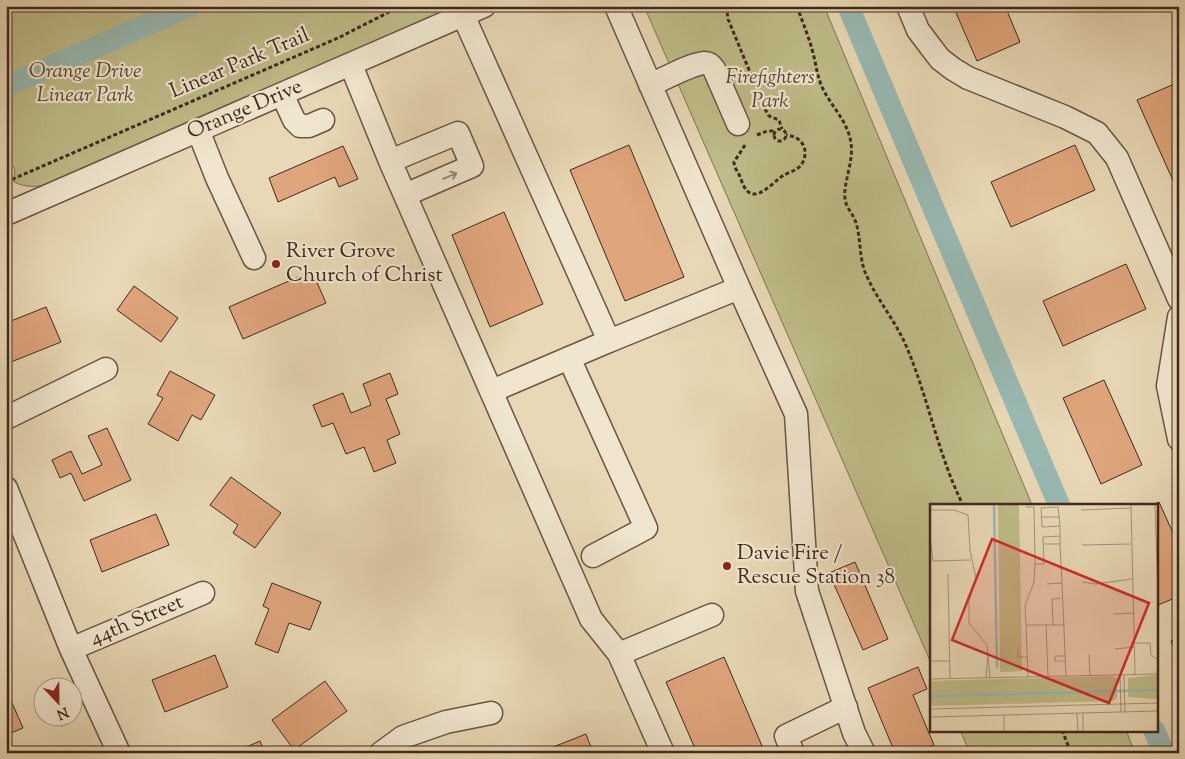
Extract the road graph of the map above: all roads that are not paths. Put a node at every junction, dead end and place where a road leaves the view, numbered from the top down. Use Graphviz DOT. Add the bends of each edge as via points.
graph roads {
  1 [pos="484,6"];
  2 [pos="616,6"];
  3 [pos="908,6"];
  4 [pos="916,6"];
  5 [pos="463,15"];
  6 [pos="918,30"];
  7 [pos="351,64"];
  8 [pos="650,85"];
  9 [pos="282,94"];
  10 [pos="323,120"];
  11 [pos="198,130"];
  12 [pos="746,134"];
  13 [pos="390,161"];
  14 [pos="405,195"];
  15 [pos="6,214"];
  16 [pos="254,258"];
  17 [pos="739,288"];
  18 [pos="1179,299"];
  19 [pos="1179,317"];
  20 [pos="609,341"];
  21 [pos="569,358"];
  22 [pos="106,369"];
  23 [pos="492,391"];
  24 [pos="6,418"];
  25 [pos="1179,439"];
  26 [pos="6,488"];
  27 [pos="593,556"];
  28 [pos="203,593"];
  29 [pos="712,615"];
  30 [pos="71,649"];
  31 [pos="619,654"];
  32 [pos="846,707"];
  33 [pos="491,713"];
  34 [pos="119,753"];
  35 [pos="381,753"];
  36 [pos="663,753"];
  37 [pos="793,753"];
  38 [pos="864,753"];
  1 -- 5 [label="street, Orange Drive"];
  2 -- 8 [label="street"];
  3 -- 6 [label="street"];
  4 -- 6 [label="street"];
  5 -- 7 [label="street, Orange Drive"];
  5 -- 20 [label="street"];
  6 -- 18 [label="street" via="940,59 968,78 1097,133 1117,158"];
  7 -- 9 [label="street, Orange Drive"];
  7 -- 13 [label="street"];
  8 -- 12 [label="street" via="696,65 710,64"];
  8 -- 17 [label="street"];
  9 -- 10 [label="street" via="300,126"];
  9 -- 11 [label="street, Orange Drive"];
  11 -- 15 [label="street, Orange Drive"];
  11 -- 16 [label="street"];
  13 -- 14 [label="street"];
  14 -- 13 [label="street, one-way" via="472,166 458,133"];
  14 -- 23 [label="street"];
  17 -- 20 [label="street"];
  17 -- 32 [label="street" via="796,414 807,591"];
  19 -- 25 [label="street" via="1168,386"];
  20 -- 21 [label="street"];
  21 -- 23 [label="street"];
  21 -- 27 [label="street" via="646,528"];
  22 -- 24 [label="street"];
  23 -- 31 [label="street" via="591,619"];
  26 -- 30 [label="street"];
  28 -- 30 [label="street, 44th Street"];
  29 -- 31 [label="street"];
  30 -- 34 [label="street"];
  31 -- 36 [label="street"];
  32 -- 37 [label="street" via="786,736"];
  32 -- 38 [label="street"];
  33 -- 35 [label="street" via="446,722 403,736"];
}
